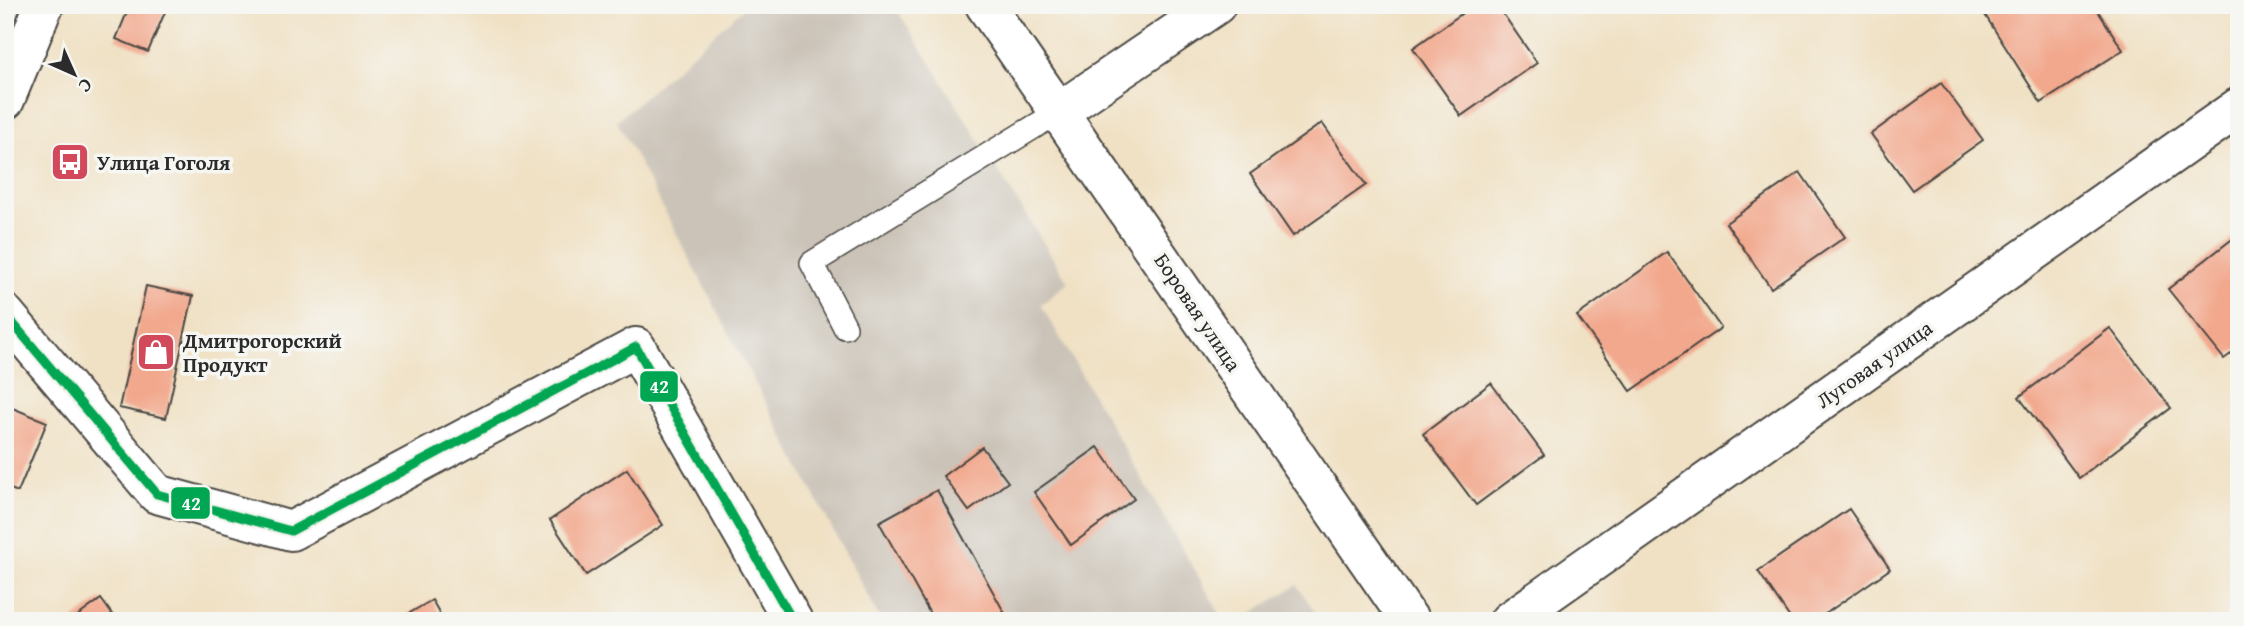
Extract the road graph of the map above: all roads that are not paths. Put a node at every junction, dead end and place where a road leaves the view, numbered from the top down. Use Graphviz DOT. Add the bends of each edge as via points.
graph roads {
  1 [pos="44,5"];
  2 [pos="985,5"];
  3 [pos="1216,5"];
  4 [pos="5,100"];
  5 [pos="2239,107"];
  6 [pos="1060,111"];
  7 [pos="5,314"];
  8 [pos="845,327"];
  9 [pos="793,621"];
  10 [pos="1410,621"];
  11 [pos="1509,621"];
  1 -- 4 [label="street"];
  2 -- 6 [label="street, Боровая улица"];
  3 -- 6 [label="street"];
  5 -- 11 [label="street, Луговая улица"];
  6 -- 8 [label="lane" via="811,263"];
  6 -- 10 [label="street, Боровая улица"];
  7 -- 9 [label="street" via="157,494 291,531 636,347"];
}
